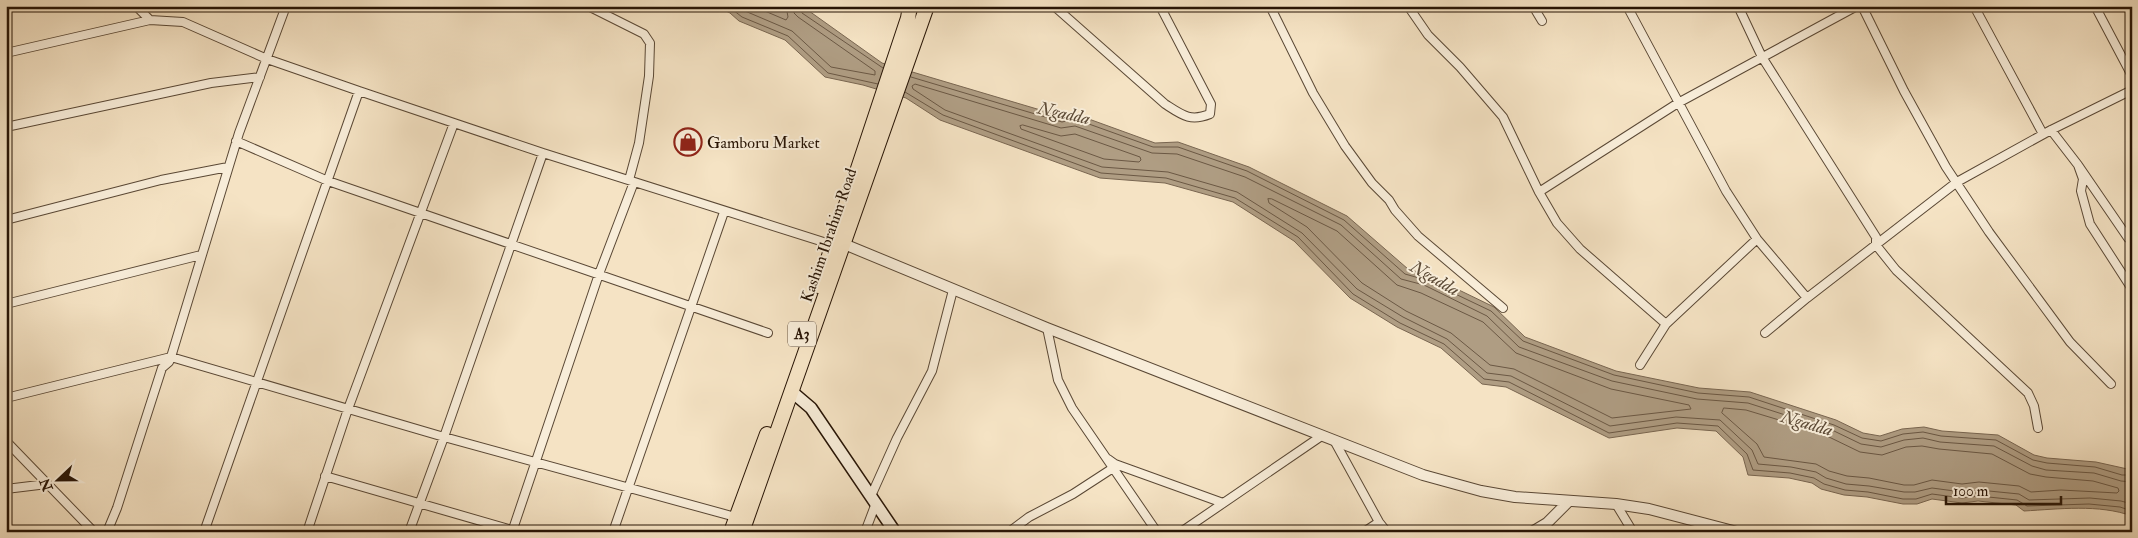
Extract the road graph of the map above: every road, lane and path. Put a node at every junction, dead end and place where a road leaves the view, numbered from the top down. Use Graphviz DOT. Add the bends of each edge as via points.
graph roads {
  1 [pos="136,6"];
  2 [pos="286,6"];
  3 [pos="588,6"];
  4 [pos="927,6"];
  5 [pos="1054,6"];
  6 [pos="1160,6"];
  7 [pos="1270,6"];
  8 [pos="1408,6"];
  9 [pos="1533,6"];
  10 [pos="1627,6"];
  11 [pos="1738,6"];
  12 [pos="1857,6"];
  13 [pos="1862,6"];
  14 [pos="1974,6"];
  15 [pos="2095,6"];
  16 [pos="911,17"];
  17 [pos="150,20"];
  18 [pos="1542,21"];
  19 [pos="6,53"];
  20 [pos="1762,57"];
  21 [pos="267,59"];
  22 [pos="2132,76"];
  23 [pos="260,77"];
  24 [pos="2132,90"];
  25 [pos="359,91"];
  26 [pos="1678,103"];
  27 [pos="454,123"];
  28 [pos="6,127"];
  29 [pos="2052,130"];
  30 [pos="2043,134"];
  31 [pos="236,141"];
  32 [pos="543,153"];
  33 [pos="2078,165"];
  34 [pos="228,168"];
  35 [pos="328,181"];
  36 [pos="631,181"];
  37 [pos="1957,182"];
  38 [pos="1539,192"];
  39 [pos="724,212"];
  40 [pos="421,214"];
  41 [pos="6,220"];
  42 [pos="1757,240"];
  43 [pos="2132,240"];
  44 [pos="838,244"];
  45 [pos="1876,244"];
  46 [pos="511,245"];
  47 [pos="201,255"];
  48 [pos="599,274"];
  49 [pos="953,290"];
  50 [pos="2132,290"];
  51 [pos="1807,298"];
  52 [pos="6,304"];
  53 [pos="693,306"];
  54 [pos="1504,308"];
  55 [pos="1666,324"];
  56 [pos="1047,328"];
  57 [pos="768,333"];
  58 [pos="1765,333"];
  59 [pos="170,357"];
  60 [pos="1640,365"];
  61 [pos="255,382"];
  62 [pos="2110,384"];
  63 [pos="791,391"];
  64 [pos="6,398"];
  65 [pos="348,409"];
  66 [pos="2038,428"];
  67 [pos="444,437"];
  68 [pos="1320,437"];
  69 [pos="6,441"];
  70 [pos="1335,442"];
  71 [pos="1107,458"];
  72 [pos="535,462"];
  73 [pos="1113,468"];
  74 [pos="325,476"];
  75 [pos="47,484"];
  76 [pos="629,486"];
  77 [pos="6,489"];
  78 [pos="874,500"];
  79 [pos="1568,502"];
  80 [pos="420,503"];
  81 [pos="1223,503"];
  82 [pos="1616,504"];
  83 [pos="1379,522"];
  84 [pos="741,523"];
  85 [pos="512,531"];
  86 [pos="1735,531"];
  87 [pos="94,532"];
  88 [pos="107,532"];
  89 [pos="204,532"];
  90 [pos="307,532"];
  91 [pos="409,532"];
  92 [pos="613,532"];
  93 [pos="731,532"];
  94 [pos="865,532"];
  95 [pos="895,532"];
  96 [pos="1009,532"];
  97 [pos="1157,532"];
  98 [pos="1181,532"];
  99 [pos="1364,532"];
  100 [pos="1387,532"];
  101 [pos="1532,532"];
  102 [pos="1633,532"];
  1 -- 17 [label="street"];
  2 -- 21 [label="street"];
  3 -- 36 [label="street" via="644,34 650,43 649,76"];
  4 -- 16 [label="highway, Kashim Ibrahim Road / A3"];
  5 -- 6 [label="street" via="1165,104 1185,117 1200,118 1210,114 1211,104"];
  7 -- 54 [label="street" via="1313,94 1372,183 1418,236"];
  8 -- 38 [label="street" via="1428,35 1503,117"];
  9 -- 18 [label="street"];
  10 -- 26 [label="street"];
  11 -- 20 [label="street"];
  12 -- 20 [label="street"];
  13 -- 37 [label="street" via="1904,91"];
  14 -- 30 [label="street"];
  15 -- 22 [label="street"];
  16 -- 44 [label="highway, Kashim Ibrahim Road / A3"];
  17 -- 19 [label="street"];
  17 -- 21 [label="street" via="183,22"];
  20 -- 26 [label="street"];
  20 -- 45 [label="street" via="1876,237"];
  21 -- 23 [label="street"];
  21 -- 25 [label="street"];
  23 -- 28 [label="street" via="211,83"];
  23 -- 31 [label="street"];
  24 -- 29 [label="street"];
  25 -- 27 [label="street"];
  25 -- 35 [label="street"];
  26 -- 38 [label="street"];
  26 -- 42 [label="street"];
  27 -- 32 [label="street"];
  27 -- 40 [label="street"];
  29 -- 30 [label="street"];
  29 -- 33 [label="street"];
  30 -- 37 [label="street"];
  31 -- 34 [label="street"];
  31 -- 35 [label="street"];
  32 -- 36 [label="street"];
  32 -- 46 [label="street"];
  33 -- 43 [label="street"];
  33 -- 50 [label="street" via="2090,224"];
  34 -- 41 [label="street" via="161,180"];
  34 -- 47 [label="street"];
  35 -- 40 [label="street"];
  35 -- 61 [label="street"];
  36 -- 39 [label="street"];
  36 -- 48 [label="street"];
  37 -- 45 [label="street"];
  37 -- 62 [label="street" via="1989,232 2064,334"];
  38 -- 55 [label="street" via="1557,223 1580,249"];
  39 -- 44 [label="street"];
  39 -- 53 [label="street"];
  40 -- 46 [label="street"];
  40 -- 65 [label="street"];
  42 -- 51 [label="street"];
  42 -- 55 [label="street"];
  44 -- 49 [label="street"];
  44 -- 63 [label="highway, Kashim Ibrahim Road / A3"];
  44 -- 84 [label="highway, Kashim Ibrahim Road / A3"];
  45 -- 51 [label="street"];
  45 -- 66 [label="street" via="1922,296 2028,394"];
  46 -- 48 [label="street"];
  46 -- 67 [label="street"];
  47 -- 52 [label="street"];
  47 -- 59 [label="street"];
  48 -- 53 [label="street"];
  48 -- 72 [label="street"];
  49 -- 56 [label="street"];
  49 -- 78 [label="street" via="932,371 897,438"];
  51 -- 58 [label="street"];
  53 -- 57 [label="street"];
  53 -- 76 [label="street"];
  55 -- 60 [label="street"];
  56 -- 68 [label="street"];
  56 -- 71 [label="street" via="1059,382 1072,408"];
  59 -- 61 [label="street"];
  59 -- 64 [label="street"];
  59 -- 88 [label="street" via="162,368"];
  61 -- 65 [label="street"];
  61 -- 89 [label="street"];
  63 -- 78 [label="main road" via="811,408"];
  63 -- 84 [label="highway, Kashim Ibrahim Road / A3"];
  65 -- 67 [label="street"];
  65 -- 74 [label="street"];
  67 -- 72 [label="street"];
  67 -- 80 [label="street"];
  68 -- 70 [label="street"];
  68 -- 81 [label="street"];
  69 -- 75 [label="street"];
  70 -- 79 [label="street" via="1423,475 1473,489"];
  70 -- 83 [label="street"];
  71 -- 73 [label="street"];
  71 -- 81 [label="street" via="1115,464"];
  72 -- 76 [label="street"];
  72 -- 85 [label="street"];
  73 -- 96 [label="street"];
  73 -- 97 [label="street"];
  74 -- 80 [label="street"];
  74 -- 90 [label="street"];
  75 -- 77 [label="street"];
  75 -- 87 [label="street"];
  76 -- 84 [label="street"];
  76 -- 92 [label="street"];
  78 -- 94 [label="street"];
  78 -- 95 [label="main road"];
  79 -- 82 [label="street"];
  79 -- 101 [label="street" via="1547,523"];
  80 -- 85 [label="street"];
  80 -- 91 [label="street"];
  81 -- 98 [label="street"];
  82 -- 86 [label="street"];
  82 -- 102 [label="street"];
  83 -- 99 [label="street"];
  83 -- 100 [label="street"];
  84 -- 93 [label="highway, Kashim Ibrahim Road / A3"];
}
